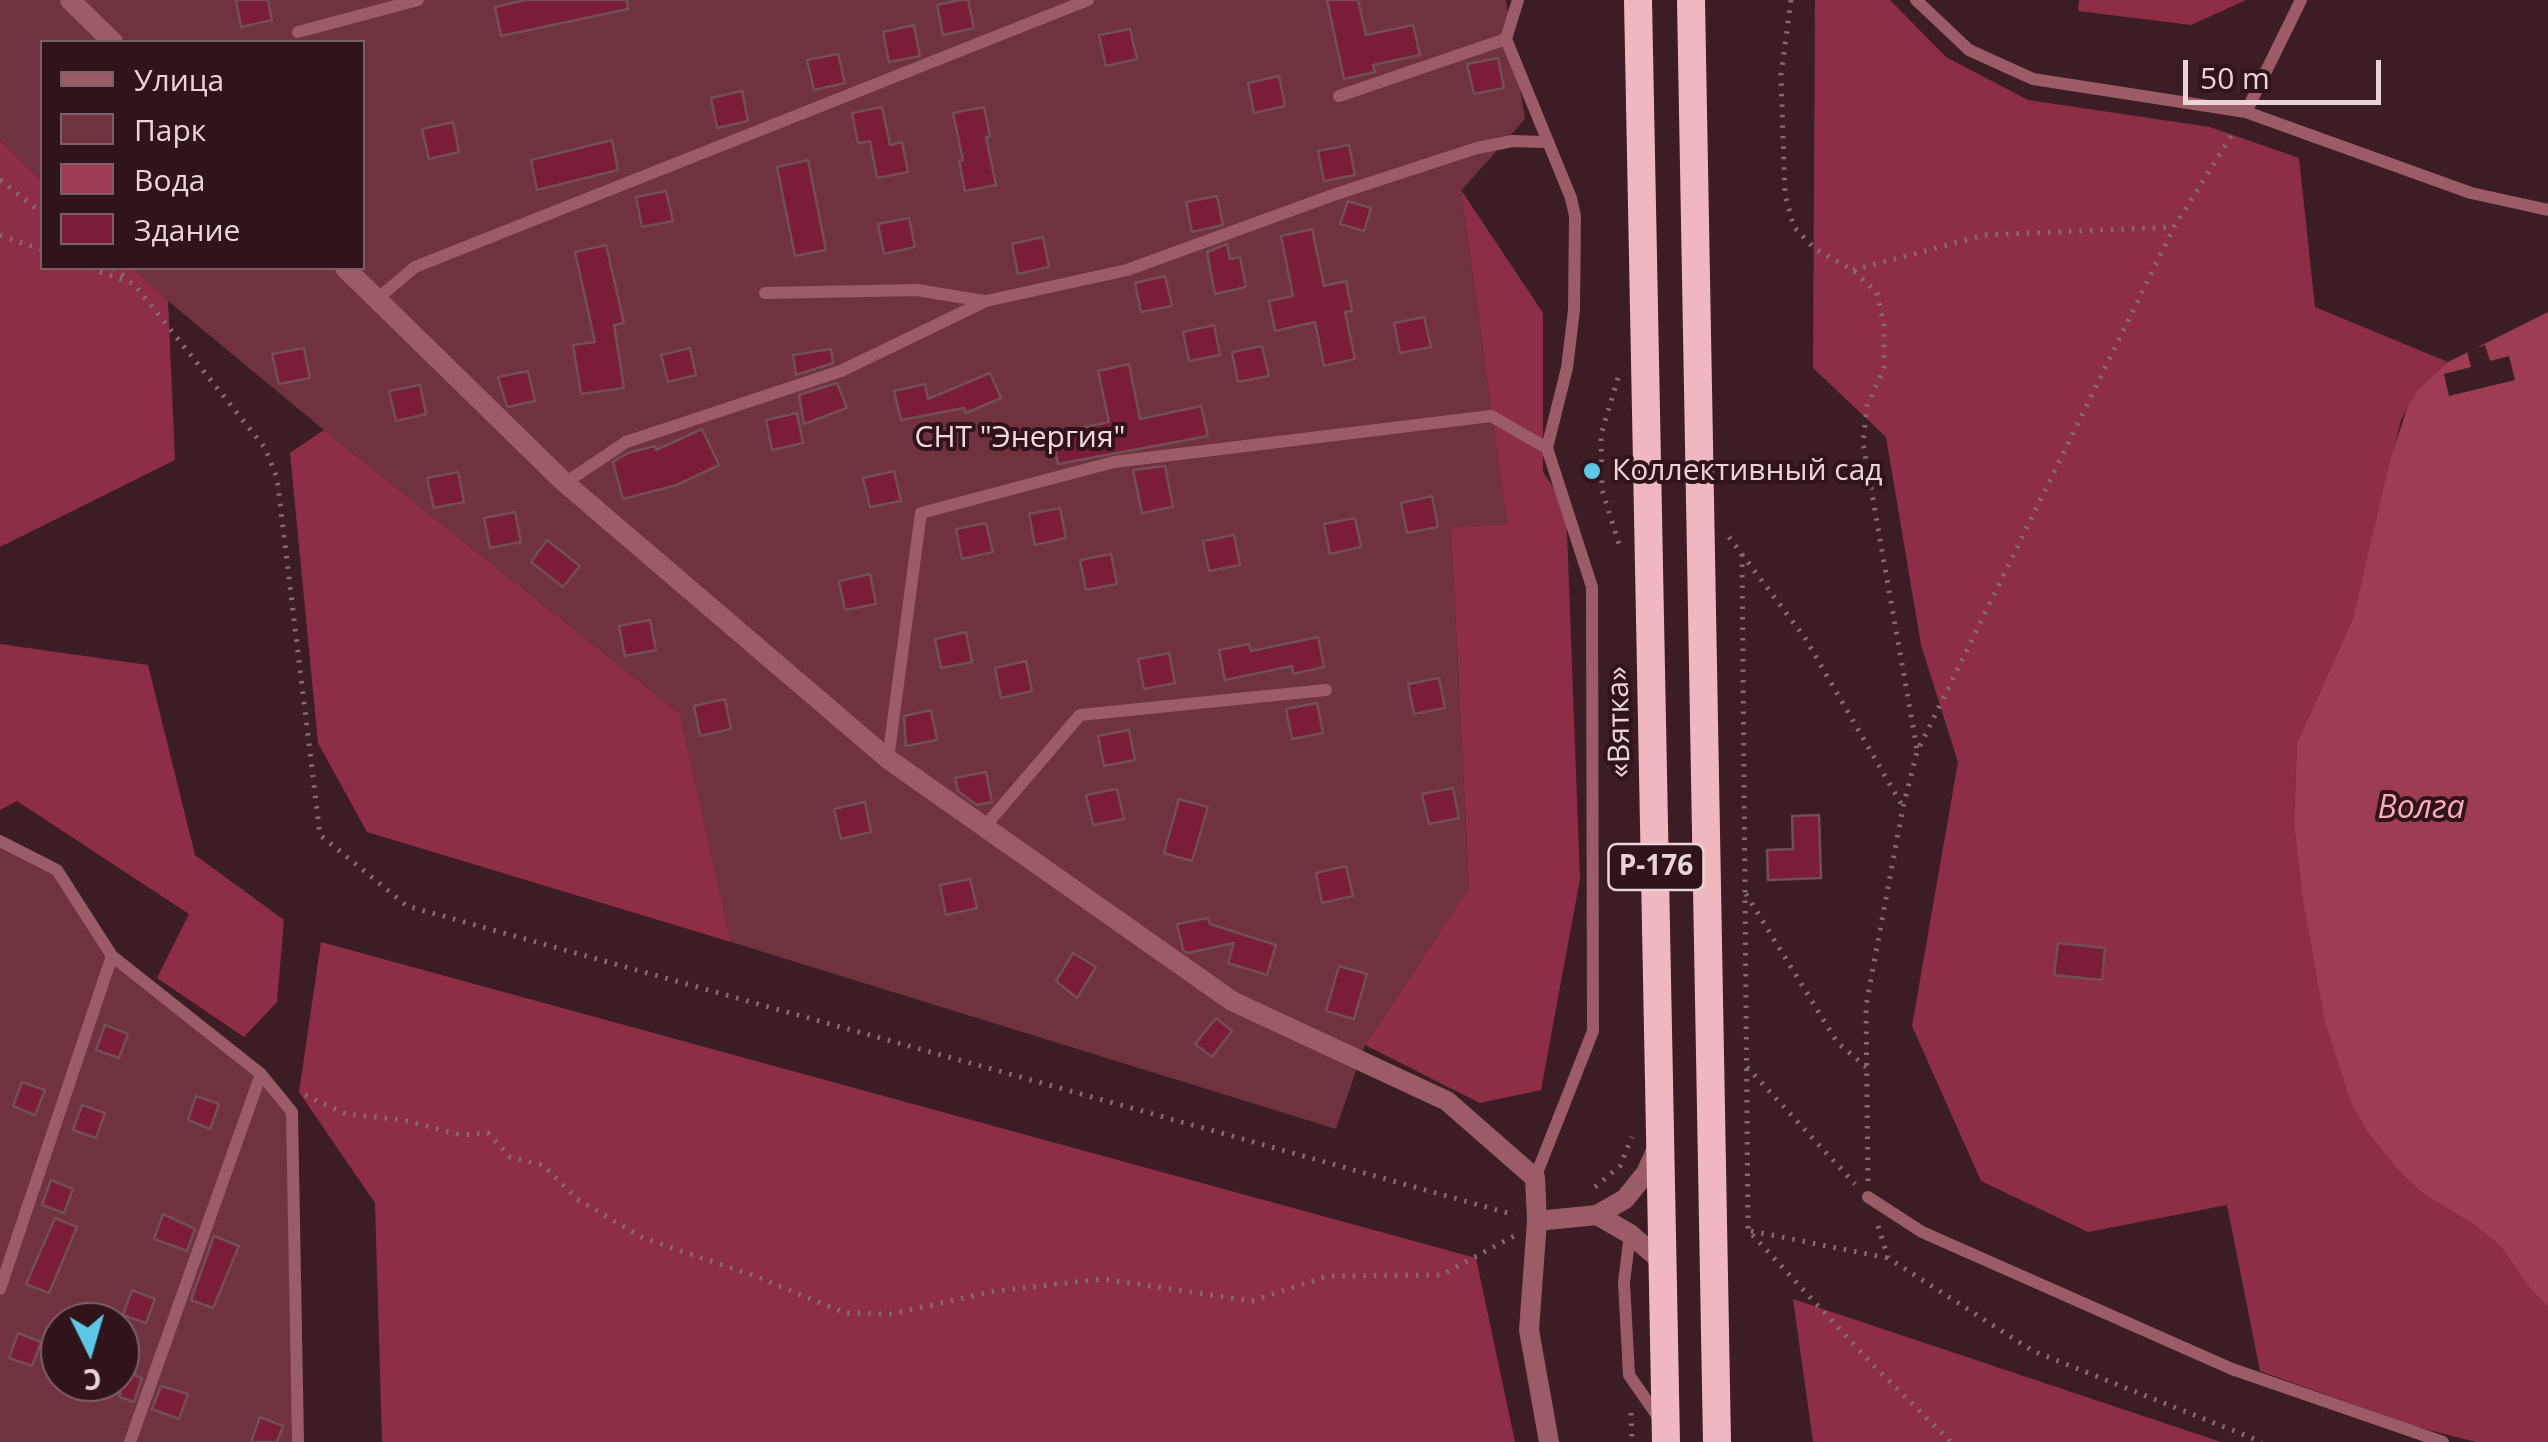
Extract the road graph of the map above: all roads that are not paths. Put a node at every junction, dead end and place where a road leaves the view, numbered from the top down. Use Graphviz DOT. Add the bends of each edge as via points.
graph roads {
  1 [pos="70,0"];
  2 [pos="418,0"];
  3 [pos="1088,0"];
  4 [pos="1518,0"];
  5 [pos="1638,0"];
  6 [pos="1691,0"];
  7 [pos="1916,0"];
  8 [pos="2301,0"];
  9 [pos="298,32"];
  10 [pos="1506,38"];
  11 [pos="111,40"];
  12 [pos="1339,96"];
  13 [pos="2246,112"];
  14 [pos="1546,142"];
  15 [pos="2548,210"];
  16 [pos="347,270"];
  17 [pos="766,292"];
  18 [pos="377,299"];
  19 [pos="986,301"];
  20 [pos="1548,448"];
  21 [pos="565,483"];
  22 [pos="1326,690"];
  23 [pos="888,759"];
  24 [pos="986,825"];
  25 [pos="0,841"];
  26 [pos="112,956"];
  27 [pos="261,1074"];
  28 [pos="1662,1139"];
  29 [pos="1535,1178"];
  30 [pos="1868,1197"];
  31 [pos="1597,1215"];
  32 [pos="1538,1221"];
  33 [pos="1630,1234"];
  34 [pos="1665,1264"];
  35 [pos="0,1289"];
  36 [pos="1666,1435"];
  37 [pos="1718,1436"];
  38 [pos="130,1442"];
  39 [pos="298,1442"];
  40 [pos="1549,1442"];
  41 [pos="2443,1442"];
  1 -- 11 [label="street"];
  2 -- 9 [label="lane"];
  3 -- 18 [label="lane" via="415,267"];
  4 -- 10 [label="lane"];
  5 -- 28 [label="highway, «Вятка» / Р-176"];
  6 -- 37 [label="highway, Р-176"];
  7 -- 13 [label="lane" via="1969,50 2033,78"];
  8 -- 13 [label="lane"];
  10 -- 12 [label="lane"];
  10 -- 14 [label="lane"];
  13 -- 15 [label="lane" via="2471,193"];
  14 -- 19 [label="lane" via="1477,148 1127,270"];
  14 -- 20 [label="lane" via="1575,216 1572,329"];
  16 -- 18 [label="street"];
  17 -- 19 [label="lane" via="917,290"];
  18 -- 21 [label="street"];
  19 -- 21 [label="lane" via="841,371 626,442"];
  20 -- 23 [label="lane" via="1491,416 1114,462 921,513"];
  20 -- 29 [label="lane" via="1592,587 1593,1031"];
  21 -- 23 [label="street"];
  22 -- 24 [label="lane" via="1080,715"];
  23 -- 24 [label="street"];
  24 -- 29 [label="street" via="1232,1001 1448,1101"];
  25 -- 26 [label="lane" via="57,870"];
  26 -- 27 [label="lane"];
  26 -- 35 [label="lane"];
  27 -- 38 [label="lane"];
  27 -- 39 [label="lane" via="292,1112"];
  28 -- 31 [label="street" via="1625,1198"];
  28 -- 34 [label="highway, «Вятка» / Р-176"];
  29 -- 32 [label="street"];
  30 -- 41 [label="lane" via="1922,1232 2232,1368"];
  31 -- 32 [label="street"];
  31 -- 33 [label="street"];
  32 -- 40 [label="street" via="1529,1330"];
  33 -- 34 [label="street"];
  33 -- 36 [label="lane" via="1624,1282 1629,1375"];
  34 -- 36 [label="highway, «Вятка» / Р-176"];
}
